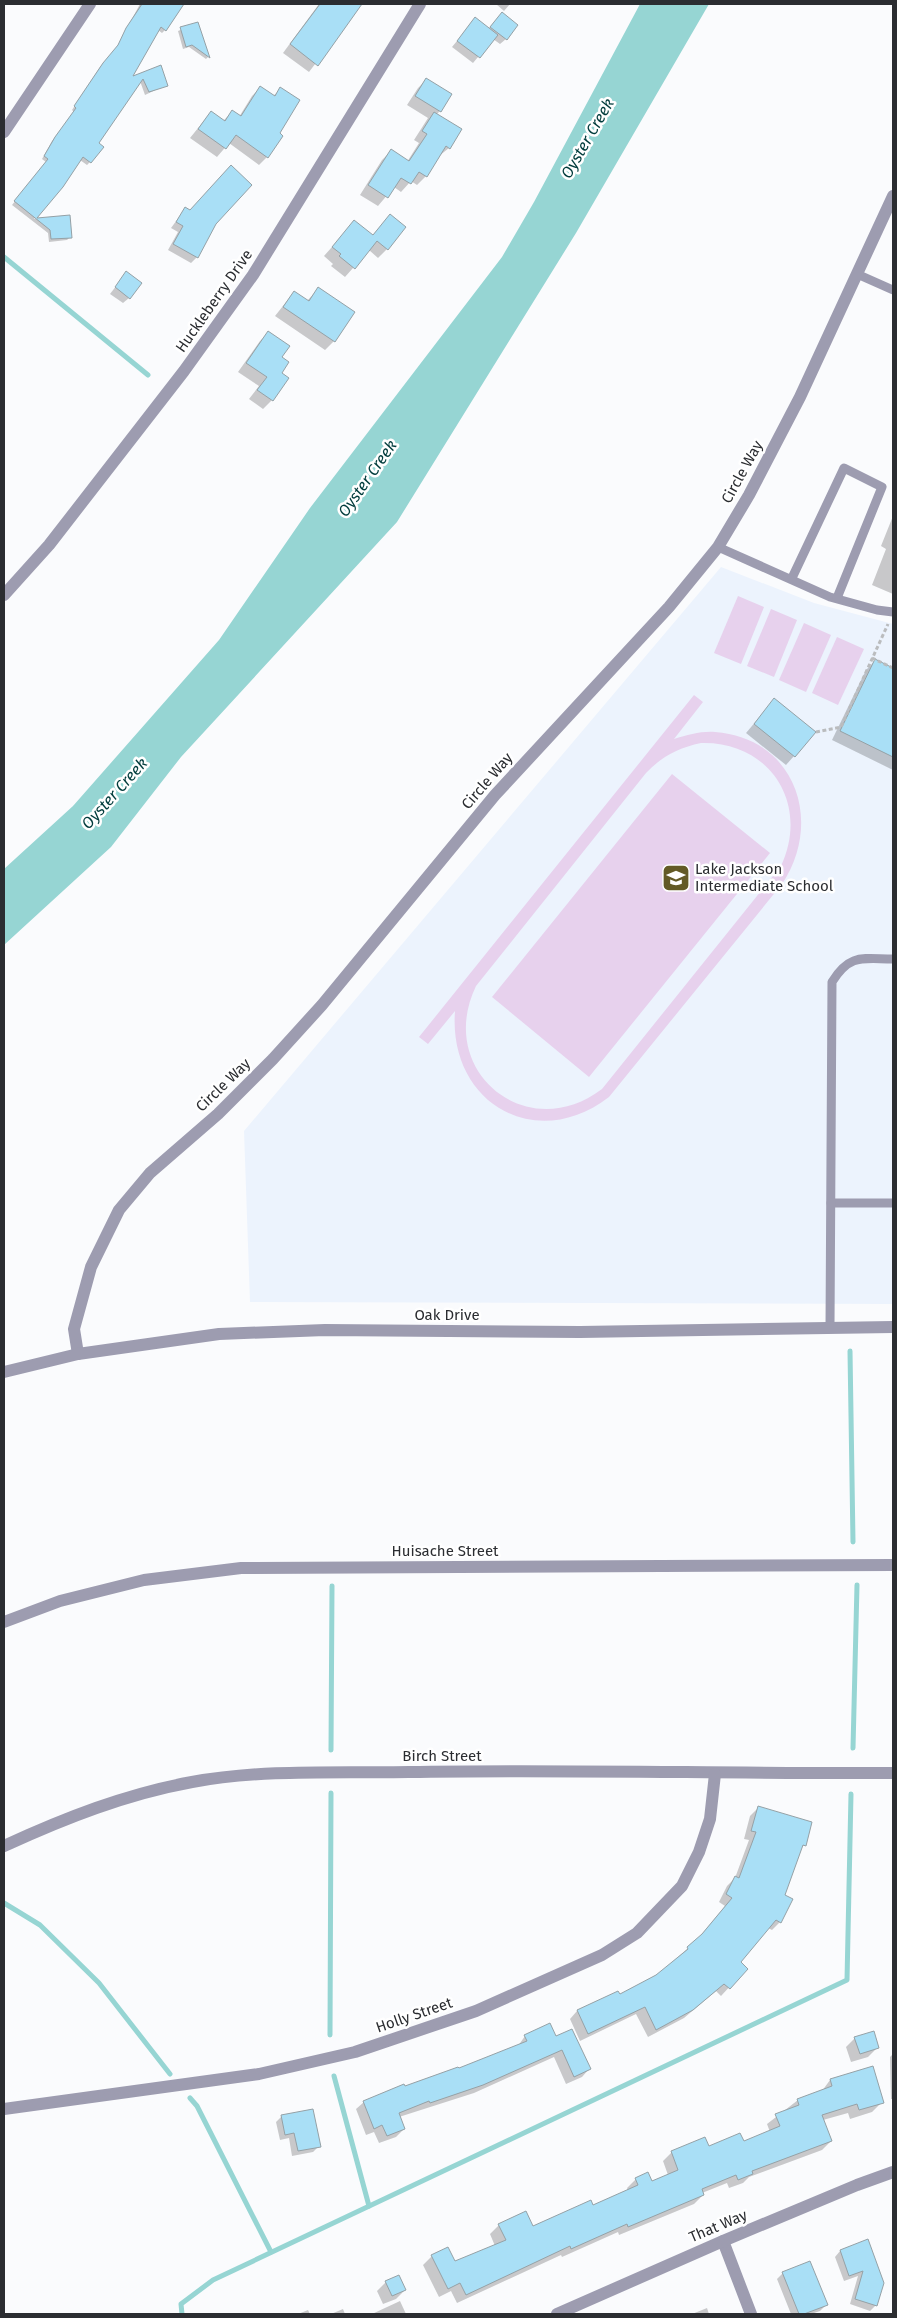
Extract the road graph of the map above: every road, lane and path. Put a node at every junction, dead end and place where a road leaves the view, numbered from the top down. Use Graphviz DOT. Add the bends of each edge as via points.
graph roads {
  1 [pos="90,4"];
  2 [pos="420,4"];
  3 [pos="4,132"];
  4 [pos="893,196"];
  5 [pos="857,274"];
  6 [pos="893,290"];
  7 [pos="718,547"];
  8 [pos="792,578"];
  9 [pos="4,595"];
  10 [pos="837,598"];
  11 [pos="892,616"];
  12 [pos="872,658"];
  13 [pos="893,668"];
  14 [pos="816,732"];
  15 [pos="893,960"];
  16 [pos="831,1203"];
  17 [pos="893,1203"];
  18 [pos="830,1327"];
  19 [pos="893,1327"];
  20 [pos="78,1354"];
  21 [pos="4,1372"];
  22 [pos="893,1565"];
  23 [pos="4,1622"];
  24 [pos="893,1773"];
  25 [pos="715,1774"];
  26 [pos="4,1846"];
  27 [pos="4,2109"];
  28 [pos="893,2172"];
  29 [pos="723,2241"];
  30 [pos="557,2314"];
  31 [pos="752,2314"];
  1 -- 3 [label="street"];
  2 -- 9 [label="street, Huckleberry Drive" via="253,275 184,371 49,545"];
  4 -- 5 [label="street, Circle Way"];
  5 -- 6 [label="lane"];
  5 -- 7 [label="street, Circle Way" via="800,397"];
  7 -- 8 [label="lane"];
  7 -- 20 [label="street, Circle Way" via="669,607 495,796 322,1005 224,1107 150,1173 119,1210 89,1276 74,1329"];
  8 -- 10 [label="lane"];
  8 -- 10 [label="lane" via="844,468 882,487"];
  10 -- 11 [label="lane"];
  11 -- 12 [label="path"];
  12 -- 13 [label="path"];
  12 -- 14 [label="path" via="841,728"];
  15 -- 16 [label="lane" via="858,959 841,967 832,982"];
  16 -- 17 [label="lane"];
  16 -- 18 [label="lane"];
  18 -- 19 [label="street, Oak Drive"];
  18 -- 20 [label="street, Oak Drive" via="238,1333"];
  20 -- 21 [label="street, Oak Drive"];
  22 -- 23 [label="street, Huisache Street" via="241,1568 144,1580 60,1601"];
  24 -- 25 [label="street, Birch Street"];
  25 -- 26 [label="street, Birch Street" via="459,1771 246,1775 192,1782 105,1804"];
  25 -- 27 [label="street, Holly Street" via="710,1819 699,1852 682,1886 638,1933 602,1955 476,2011 356,2052 259,2074"];
  28 -- 29 [label="street, That Way"];
  29 -- 30 [label="street, That Way"];
  29 -- 31 [label="street"];
}
